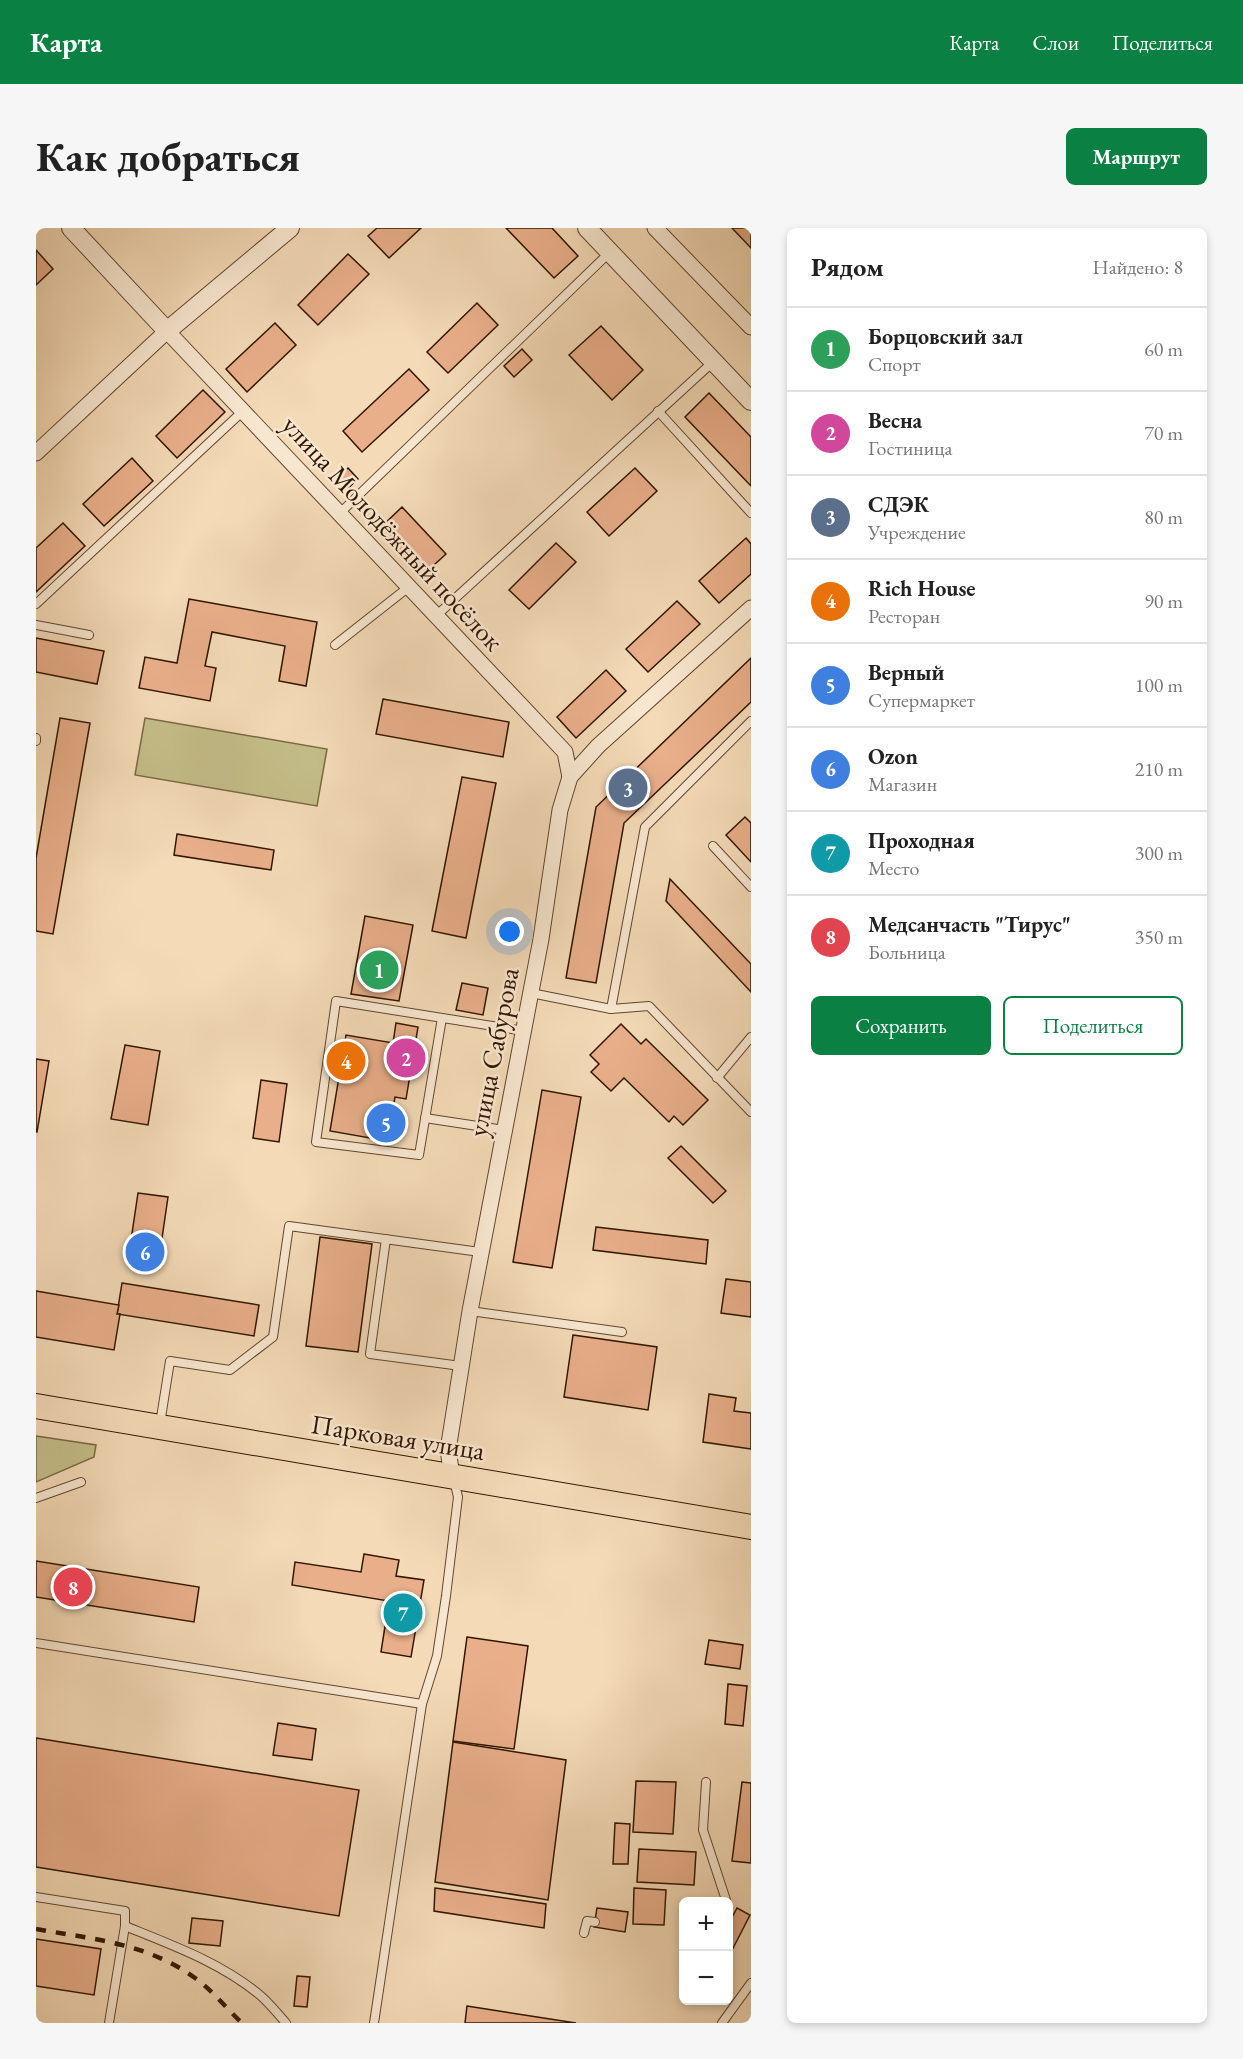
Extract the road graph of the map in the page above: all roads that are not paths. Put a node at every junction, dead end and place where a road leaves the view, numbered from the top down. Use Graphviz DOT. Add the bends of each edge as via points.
graph roads {
  1 [pos="71,228"];
  2 [pos="290,228"];
  3 [pos="587,228"];
  4 [pos="655,228"];
  5 [pos="610,252"];
  6 [pos="751,327"];
  7 [pos="167,331"];
  8 [pos="714,361"];
  9 [pos="751,401"];
  10 [pos="658,411"];
  11 [pos="242,412"];
  12 [pos="36,453"];
  13 [pos="340,513"];
  14 [pos="751,513"];
  15 [pos="410,586"];
  16 [pos="36,604"];
  17 [pos="750,612"];
  18 [pos="437,615"];
  19 [pos="36,625"];
  20 [pos="89,635"];
  21 [pos="334,645"];
  22 [pos="751,721"];
  23 [pos="570,777"];
  24 [pos="713,846"];
  25 [pos="751,887"];
  26 [pos="531,993"];
  27 [pos="611,1010"];
  28 [pos="442,1018"];
  29 [pos="524,1031"];
  30 [pos="751,1037"];
  31 [pos="717,1078"];
  32 [pos="751,1112"];
  33 [pos="425,1118"];
  34 [pos="504,1130"];
  35 [pos="386,1239"];
  36 [pos="480,1252"];
  37 [pos="470,1311"];
  38 [pos="622,1332"];
  39 [pos="461,1366"];
  40 [pos="36,1406"];
  41 [pos="160,1427"];
  42 [pos="452,1476"];
  43 [pos="81,1482"];
  44 [pos="36,1498"];
  45 [pos="751,1527"];
  46 [pos="36,1643"];
  47 [pos="422,1704"];
  48 [pos="706,1782"];
  49 [pos="36,1897"];
  50 [pos="725,1897"];
  51 [pos="595,1922"];
  52 [pos="125,1926"];
  53 [pos="584,1933"];
  54 [pos="751,1983"];
  55 [pos="109,2023"];
  56 [pos="286,2023"];
  57 [pos="374,2023"];
  58 [pos="722,2023"];
  1 -- 7 [label="street"];
  2 -- 7 [label="street"];
  3 -- 5 [label="street"];
  4 -- 6 [label="street"];
  5 -- 8 [label="street"];
  5 -- 13 [label="lane"];
  7 -- 11 [label="street, улица Молодёжный посёлок"];
  7 -- 12 [label="street"];
  8 -- 9 [label="street"];
  8 -- 10 [label="lane"];
  10 -- 14 [label="lane"];
  10 -- 18 [label="lane"];
  11 -- 13 [label="street, улица Молодёжный посёлок"];
  11 -- 16 [label="lane"];
  13 -- 15 [label="street, улица Молодёжный посёлок"];
  15 -- 18 [label="street, улица Молодёжный посёлок"];
  15 -- 21 [label="lane"];
  17 -- 23 [label="street, улица Сабурова" via="598,746"];
  18 -- 23 [label="street, улица Молодёжный посёлок" via="565,752"];
  19 -- 20 [label="lane"];
  22 -- 27 [label="lane" via="645,827"];
  23 -- 26 [label="street, улица Сабурова" via="560,810"];
  24 -- 25 [label="lane"];
  26 -- 27 [label="lane"];
  26 -- 29 [label="street, улица Сабурова"];
  27 -- 31 [label="lane" via="649,1006"];
  28 -- 29 [label="lane"];
  28 -- 33 [label="lane"];
  28 -- 33 [label="lane" via="336,1001 316,1142 419,1155"];
  29 -- 34 [label="street, улица Сабурова"];
  30 -- 31 [label="lane"];
  31 -- 32 [label="lane"];
  33 -- 34 [label="lane"];
  34 -- 36 [label="street, улица Сабурова"];
  35 -- 36 [label="lane"];
  35 -- 39 [label="lane" via="370,1354"];
  35 -- 41 [label="lane" via="289,1226 273,1338 230,1370 170,1361"];
  36 -- 37 [label="street, улица Сабурова"];
  37 -- 38 [label="lane"];
  37 -- 39 [label="street, улица Сабурова"];
  39 -- 42 [label="street, улица Сабурова" via="448,1450"];
  40 -- 41 [label="main road, Парковая улица"];
  41 -- 42 [label="main road, Парковая улица"];
  42 -- 45 [label="main road, Парковая улица"];
  42 -- 47 [label="lane" via="458,1497 453,1549 437,1656"];
  43 -- 44 [label="lane"];
  46 -- 47 [label="lane"];
  47 -- 57 [label="lane"];
  48 -- 50 [label="lane" via="703,1830"];
  49 -- 52 [label="lane" via="125,1911"];
  51 -- 53 [label="lane" via="587,1921"];
  52 -- 55 [label="lane"];
  52 -- 56 [label="lane" via="227,1972 261,1996"];
  54 -- 58 [label="lane"];
}
